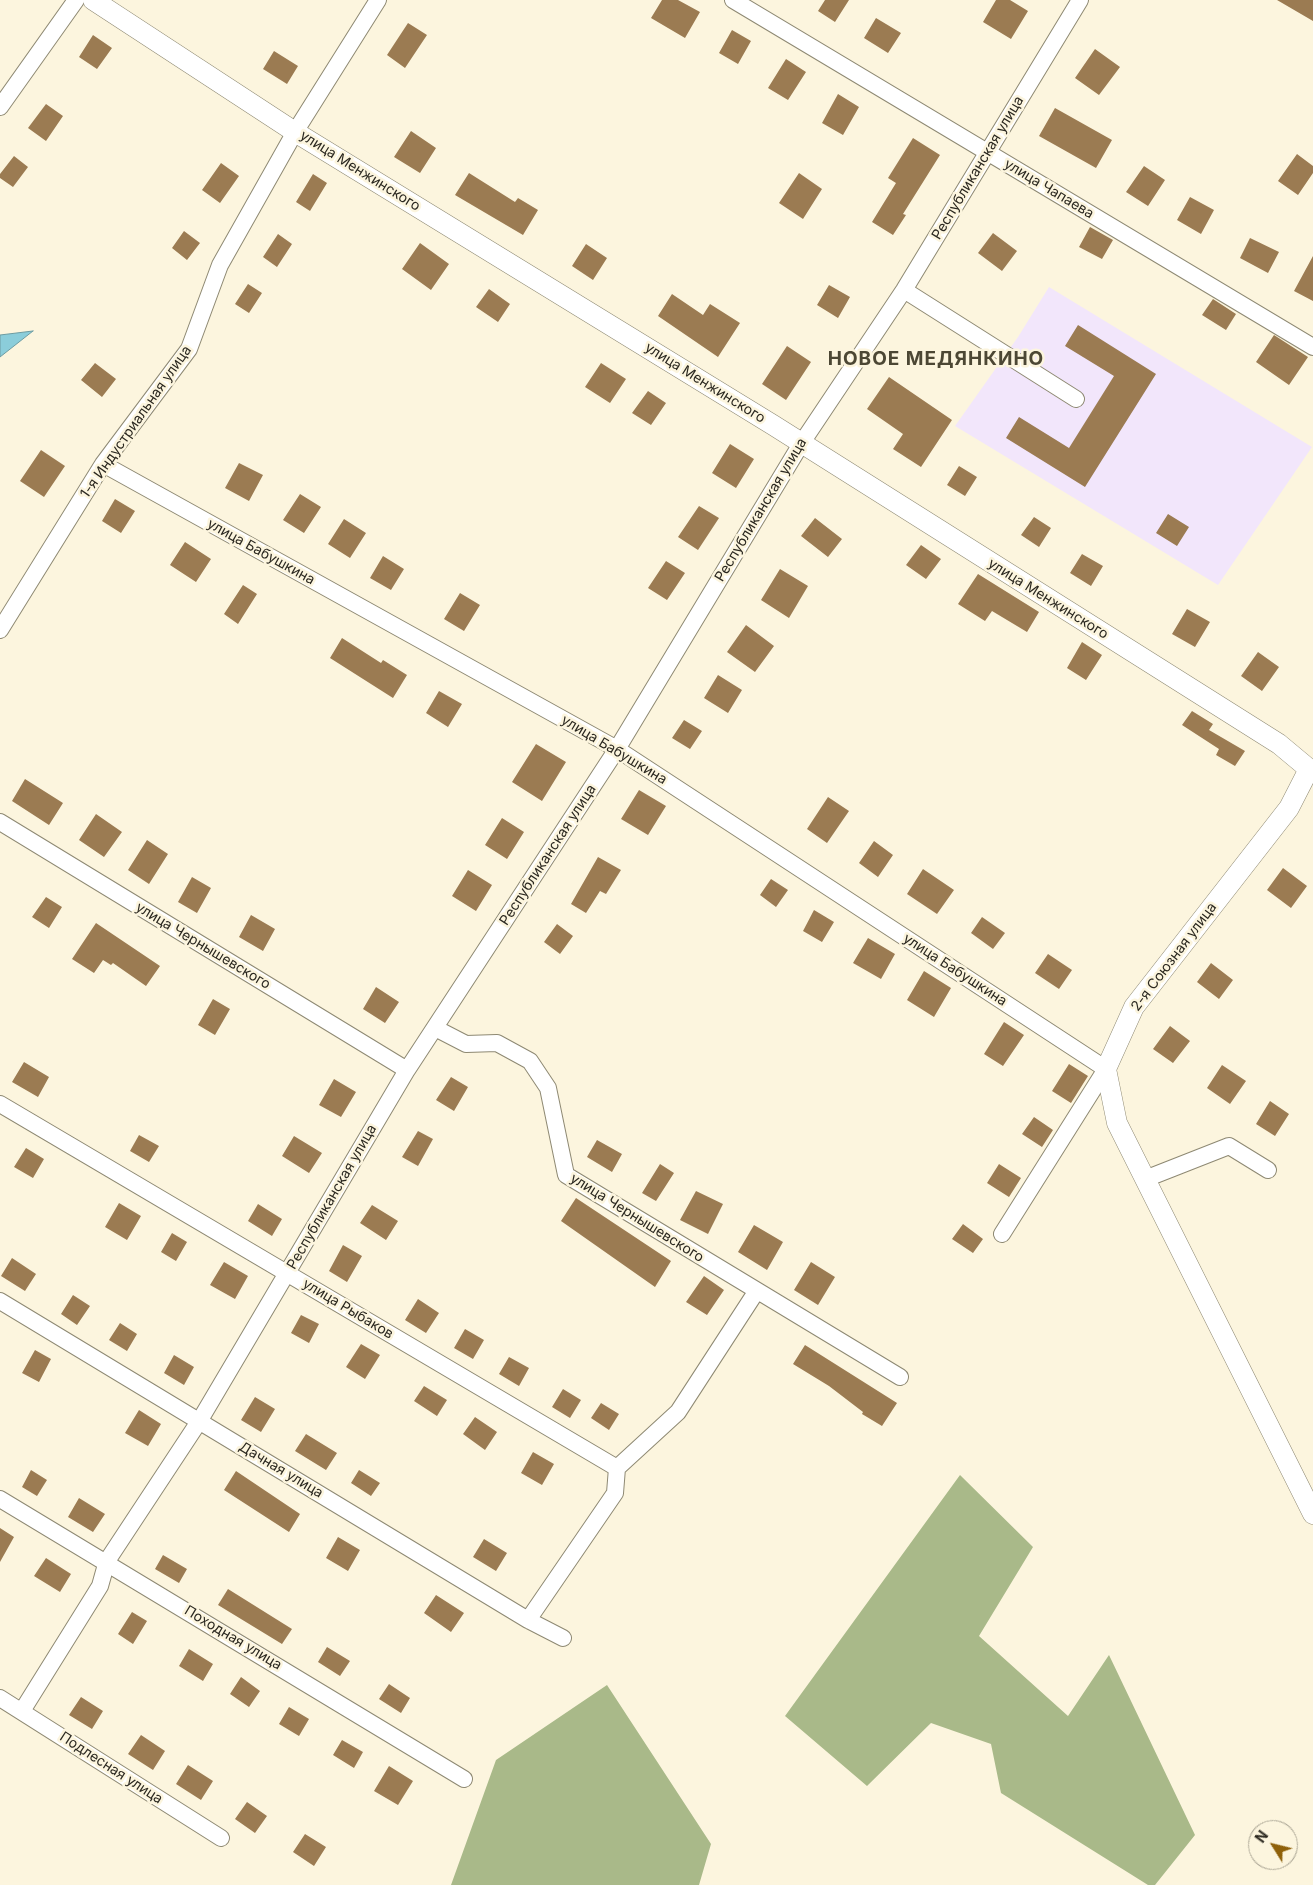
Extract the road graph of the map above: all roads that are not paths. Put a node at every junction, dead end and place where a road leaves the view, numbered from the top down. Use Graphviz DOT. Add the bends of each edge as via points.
graph roads {
  1 [pos="76,0"];
  2 [pos="93,0"];
  3 [pos="378,0"];
  4 [pos="733,0"];
  5 [pos="1080,0"];
  6 [pos="0,107"];
  7 [pos="295,132"];
  8 [pos="988,152"];
  9 [pos="904,290"];
  10 [pos="1313,347"];
  11 [pos="1076,400"];
  12 [pos="801,444"];
  13 [pos="103,464"];
  14 [pos="0,630"];
  15 [pos="617,749"];
  16 [pos="1312,768"];
  17 [pos="0,822"];
  18 [pos="435,1028"];
  19 [pos="1106,1069"];
  20 [pos="407,1070"];
  21 [pos="0,1104"];
  22 [pos="1268,1170"];
  23 [pos="1145,1179"];
  24 [pos="1002,1234"];
  25 [pos="288,1273"];
  26 [pos="756,1292"];
  27 [pos="0,1301"];
  28 [pos="900,1377"];
  29 [pos="200,1420"];
  30 [pos="617,1468"];
  31 [pos="0,1499"];
  32 [pos="1313,1514"];
  33 [pos="106,1561"];
  34 [pos="528,1620"];
  35 [pos="563,1638"];
  36 [pos="0,1698"];
  37 [pos="22,1711"];
  38 [pos="464,1778"];
  39 [pos="221,1838"];
  1 -- 6 [label="street"];
  2 -- 7 [label="main road, улица Менжинского"];
  3 -- 7 [label="street, 1-я Индустриальная улица"];
  4 -- 8 [label="street, улица Чапаева"];
  5 -- 8 [label="street, Республиканская улица"];
  7 -- 12 [label="main road, улица Менжинского"];
  7 -- 13 [label="street, 1-я Индустриальная улица" via="220,265 189,349"];
  8 -- 9 [label="street, Республиканская улица"];
  8 -- 10 [label="street, улица Чапаева"];
  9 -- 11 [label="street"];
  9 -- 12 [label="street, Республиканская улица"];
  12 -- 15 [label="street, Республиканская улица"];
  12 -- 16 [label="main road, улица Менжинского" via="1279,744"];
  13 -- 14 [label="street, 1-я Индустриальная улица"];
  13 -- 15 [label="street, улица Бабушкина"];
  15 -- 18 [label="street, Республиканская улица"];
  15 -- 19 [label="street, улица Бабушкина"];
  16 -- 19 [label="main road, 2-я Союзная улица" via="1289,808 1134,1007"];
  17 -- 20 [label="street, улица Чернышевского"];
  18 -- 20 [label="street, Республиканская улица"];
  18 -- 26 [label="street, улица Чернышевского" via="466,1044 497,1043 530,1061 548,1088 566,1175"];
  19 -- 23 [label="main road" via="1117,1122"];
  19 -- 24 [label="street, 2-я Союзная улица"];
  20 -- 25 [label="street, Республиканская улица"];
  21 -- 25 [label="street, улица Рыбаков"];
  22 -- 23 [label="street" via="1230,1146"];
  23 -- 32 [label="main road"];
  25 -- 29 [label="street, Республиканская улица"];
  25 -- 30 [label="street, улица Рыбаков"];
  26 -- 28 [label="street, улица Чернышевского"];
  26 -- 30 [label="street" via="678,1412"];
  27 -- 29 [label="street, Дачная улица"];
  29 -- 33 [label="street, Республиканская улица"];
  29 -- 34 [label="street, Дачная улица"];
  30 -- 34 [label="street" via="615,1493"];
  31 -- 33 [label="street, Походная улица"];
  33 -- 37 [label="street, Республиканская улица" via="100,1586"];
  33 -- 38 [label="street, Походная улица"];
  34 -- 35 [label="street, Дачная улица"];
  36 -- 37 [label="street, Подлесная улица"];
  37 -- 39 [label="street, Подлесная улица"];
}
